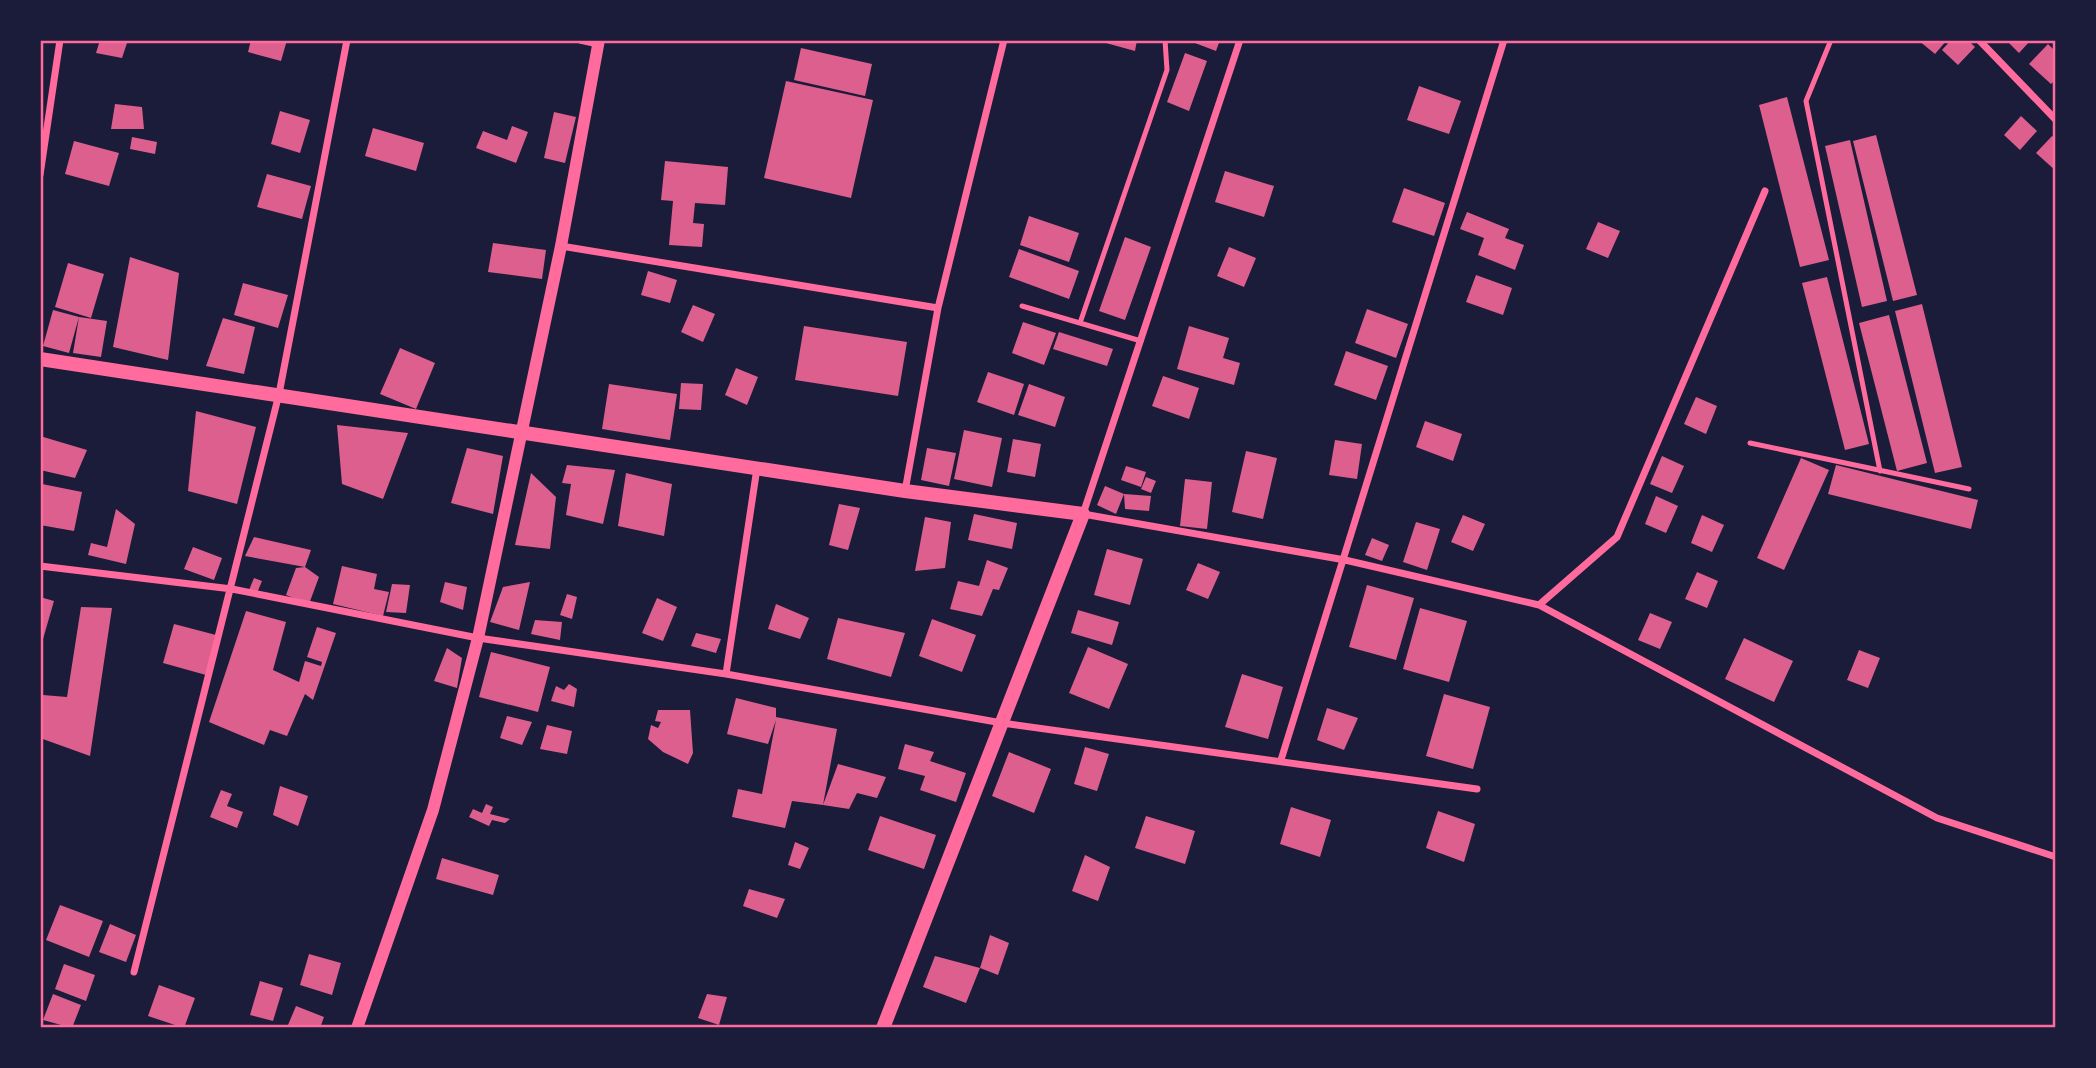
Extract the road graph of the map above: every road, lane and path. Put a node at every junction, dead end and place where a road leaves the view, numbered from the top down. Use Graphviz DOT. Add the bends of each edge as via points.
graph roads {
  1 [pos="60,40"];
  2 [pos="347,40"];
  3 [pos="580,40"];
  4 [pos="1004,40"];
  5 [pos="1165,40"];
  6 [pos="1240,40"];
  7 [pos="1504,40"];
  8 [pos="1830,40"];
  9 [pos="1979,40"];
  10 [pos="599,42"];
  11 [pos="2056,120"];
  12 [pos="40,175"];
  13 [pos="1765,191"];
  14 [pos="561,246"];
  15 [pos="1022,306"];
  16 [pos="939,308"];
  17 [pos="1080,323"];
  18 [pos="1141,341"];
  19 [pos="40,359"];
  20 [pos="279,394"];
  21 [pos="520,431"];
  22 [pos="1749,443"];
  23 [pos="757,468"];
  24 [pos="1881,471"];
  25 [pos="1969,489"];
  26 [pos="905,491"];
  27 [pos="1083,514"];
  28 [pos="1345,560"];
  29 [pos="40,566"];
  30 [pos="232,589"];
  31 [pos="1539,606"];
  32 [pos="478,638"];
  33 [pos="726,674"];
  34 [pos="1002,723"];
  35 [pos="1281,760"];
  36 [pos="1478,789"];
  37 [pos="2056,858"];
  38 [pos="134,972"];
  39 [pos="357,1028"];
  40 [pos="883,1028"];
  1 -- 12 [label="street"];
  2 -- 20 [label="street"];
  3 -- 10 [label="street"];
  4 -- 16 [label="street"];
  5 -- 17 [label="lane" via="1167,70"];
  6 -- 18 [label="street"];
  7 -- 28 [label="street"];
  8 -- 24 [label="lane" via="1806,101"];
  9 -- 11 [label="street"];
  10 -- 14 [label="street"];
  13 -- 31 [label="street" via="1617,537"];
  14 -- 16 [label="street"];
  14 -- 21 [label="street"];
  15 -- 17 [label="lane"];
  16 -- 26 [label="street"];
  17 -- 18 [label="lane"];
  18 -- 27 [label="street"];
  19 -- 20 [label="main road"];
  20 -- 21 [label="main road"];
  20 -- 30 [label="street"];
  21 -- 23 [label="main road"];
  21 -- 32 [label="street"];
  22 -- 24 [label="lane"];
  23 -- 26 [label="main road"];
  23 -- 33 [label="street"];
  24 -- 25 [label="lane"];
  26 -- 27 [label="main road"];
  27 -- 28 [label="street"];
  27 -- 34 [label="main road"];
  28 -- 31 [label="street"];
  28 -- 35 [label="street"];
  29 -- 30 [label="street"];
  30 -- 32 [label="street"];
  30 -- 38 [label="street"];
  31 -- 37 [label="street" via="1937,818"];
  32 -- 33 [label="street"];
  32 -- 39 [label="street" via="433,810"];
  33 -- 34 [label="street"];
  34 -- 35 [label="street"];
  34 -- 40 [label="main road"];
  35 -- 36 [label="street"];
}
